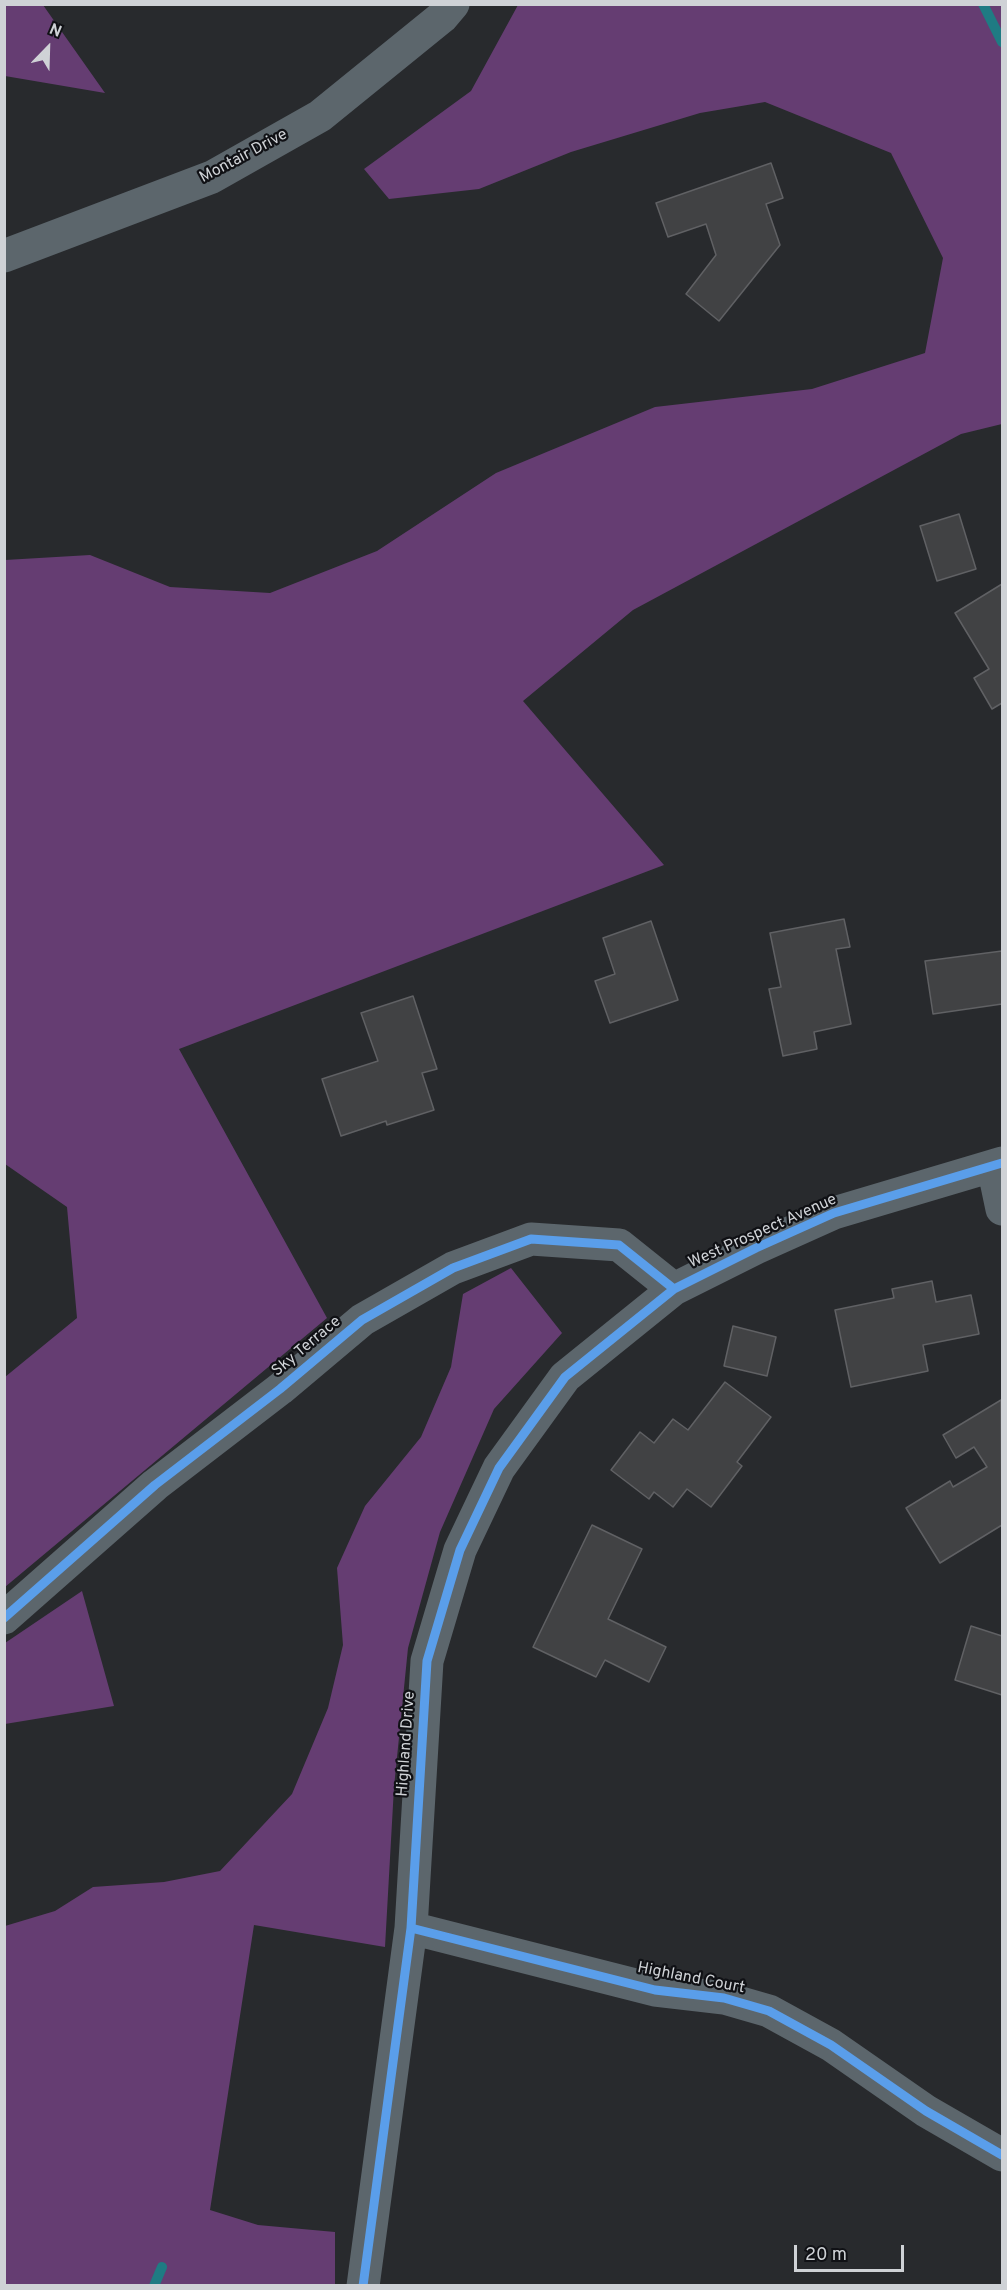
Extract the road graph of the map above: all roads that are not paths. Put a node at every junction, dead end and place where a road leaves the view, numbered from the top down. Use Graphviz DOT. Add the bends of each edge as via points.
graph roads {
  1 [pos="453,4"];
  2 [pos="4,256"];
  3 [pos="998,1165"];
  4 [pos="1002,1209"];
  5 [pos="675,1289"];
  6 [pos="4,1618"];
  7 [pos="411,1928"];
  8 [pos="1002,2155"];
  9 [pos="363,2286"];
  1 -- 2 [label="street, Montair Drive" via="320,116 212,177"];
  3 -- 4 [label="street"];
  3 -- 5 [label="street, West Prospect Avenue" via="834,1213"];
  5 -- 6 [label="street, Sky Terrace" via="619,1245 531,1239 453,1268 362,1320 155,1485"];
  5 -- 7 [label="street, Highland Drive" via="565,1377 499,1468 460,1550 428,1661"];
  7 -- 8 [label="street, Highland Court" via="655,1990 723,1998 769,2011 831,2045 927,2111"];
  7 -- 9 [label="street, Highland Drive"];
}
